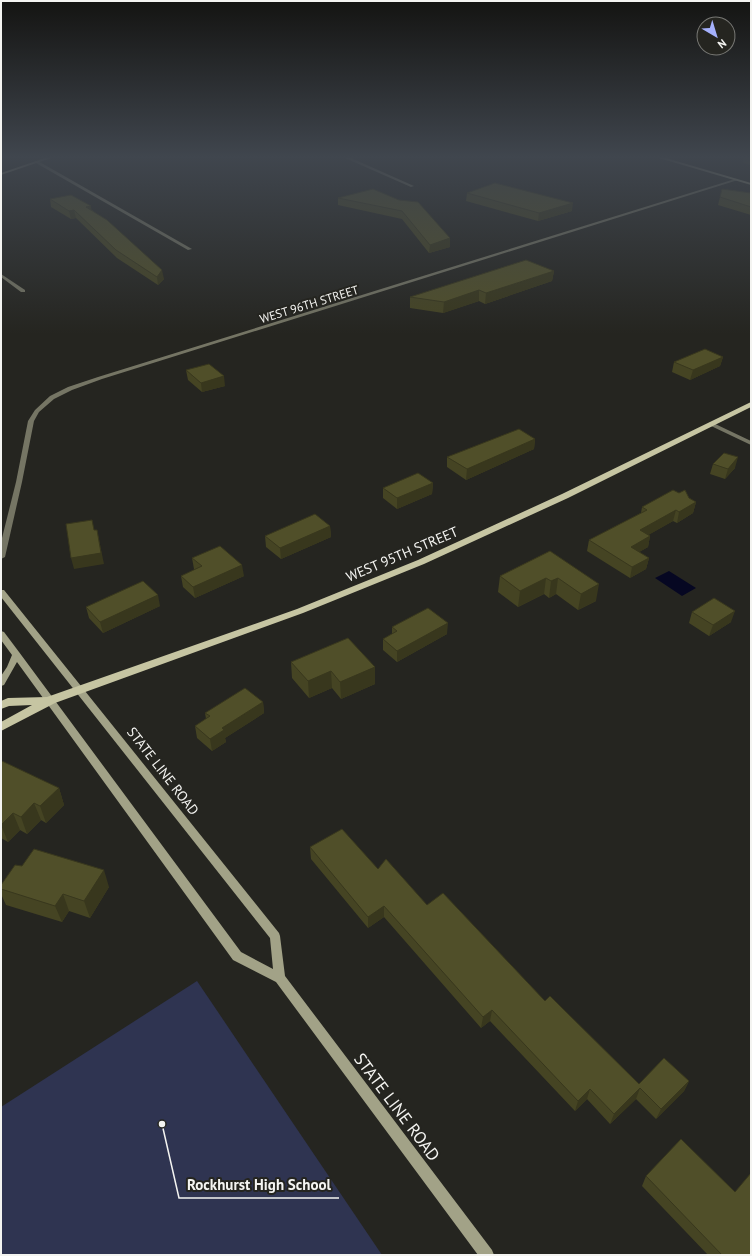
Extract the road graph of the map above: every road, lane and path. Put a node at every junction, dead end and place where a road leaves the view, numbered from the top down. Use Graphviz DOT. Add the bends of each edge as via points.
graph roads {
  1 [pos="133,217"];
  2 [pos="619,217"];
  3 [pos="190,249"];
  4 [pos="1,275"];
  5 [pos="23,291"];
  6 [pos="751,404"];
  7 [pos="711,424"];
  8 [pos="751,443"];
  9 [pos="1,557"];
  10 [pos="1,592"];
  11 [pos="1,634"];
  12 [pos="16,654"];
  13 [pos="1,683"];
  14 [pos="80,690"];
  15 [pos="51,700"];
  16 [pos="1,704"];
  17 [pos="1,727"];
  18 [pos="280,978"];
  19 [pos="487,1255"];
  1 -- 3 [label="street"];
  2 -- 9 [label="street, WEST 96TH STREET" via="54,395 35,412 31,421"];
  4 -- 5 [label="street"];
  6 -- 7 [label="main road, WEST 95TH STREET"];
  7 -- 8 [label="street"];
  7 -- 14 [label="main road, WEST 95TH STREET" via="565,496 420,562 300,611"];
  10 -- 14 [label="main road, STATE LINE ROAD"];
  11 -- 12 [label="main road, STATE LINE ROAD"];
  12 -- 13 [label="main road"];
  12 -- 15 [label="main road, STATE LINE ROAD"];
  14 -- 15 [label="main road, WEST 95TH STREET"];
  14 -- 18 [label="main road, STATE LINE ROAD" via="275,936"];
  15 -- 16 [label="main road"];
  15 -- 17 [label="main road"];
  15 -- 18 [label="main road, STATE LINE ROAD" via="238,956"];
  18 -- 19 [label="main road, STATE LINE ROAD"];
}
